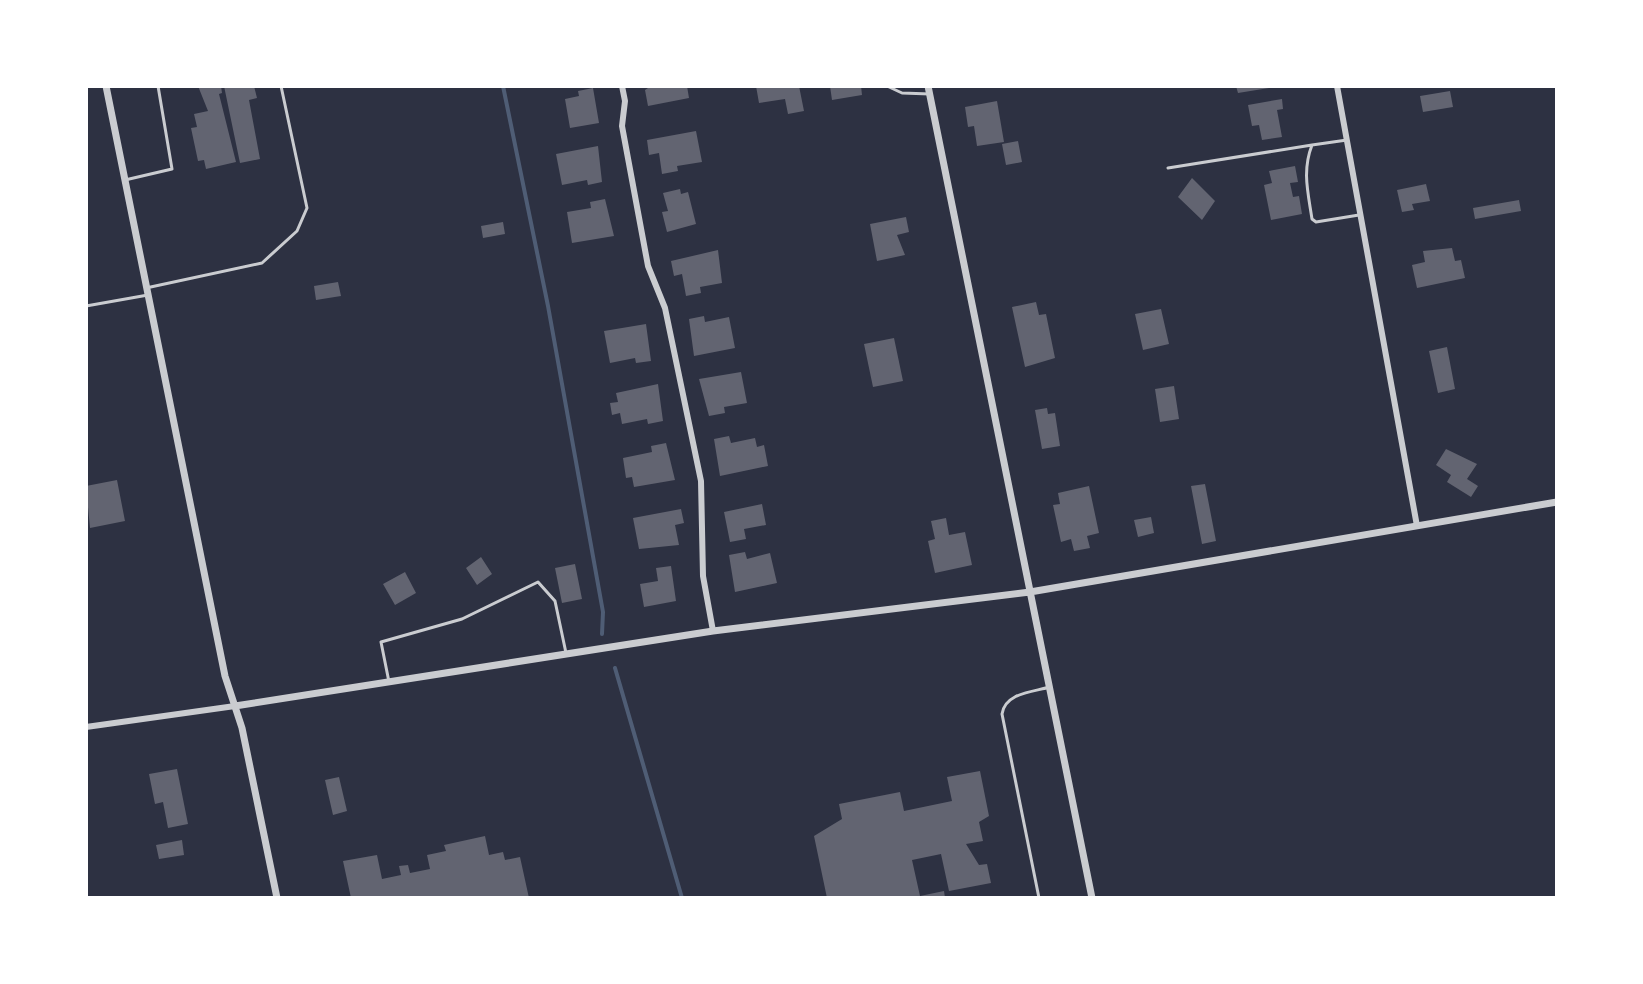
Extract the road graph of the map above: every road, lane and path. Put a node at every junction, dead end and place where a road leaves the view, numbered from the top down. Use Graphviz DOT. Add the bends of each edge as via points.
graph roads {
  1 [pos="106,86"];
  2 [pos="158,86"];
  3 [pos="281,86"];
  4 [pos="622,86"];
  5 [pos="887,86"];
  6 [pos="1337,86"];
  7 [pos="929,90"];
  8 [pos="1347,140"];
  9 [pos="1312,145"];
  10 [pos="1168,168"];
  11 [pos="125,180"];
  12 [pos="1363,215"];
  13 [pos="147,291"];
  14 [pos="86,306"];
  15 [pos="1557,502"];
  16 [pos="1417,526"];
  17 [pos="1030,592"];
  18 [pos="713,631"];
  19 [pos="567,655"];
  20 [pos="389,682"];
  21 [pos="1050,687"];
  22 [pos="235,706"];
  23 [pos="86,727"];
  24 [pos="277,898"];
  25 [pos="1039,898"];
  26 [pos="1092,898"];
  1 -- 11 [label="street"];
  2 -- 11 [label="lane" via="172,169"];
  3 -- 13 [label="lane" via="307,208 297,231 262,263"];
  4 -- 18 [label="street" via="622,126 648,266 665,308 701,481 703,576"];
  5 -- 7 [label="lane" via="902,93"];
  6 -- 8 [label="street"];
  7 -- 17 [label="street"];
  8 -- 9 [label="lane"];
  8 -- 12 [label="street"];
  9 -- 10 [label="lane"];
  9 -- 12 [label="lane" via="1304,165 1312,219"];
  11 -- 13 [label="street"];
  12 -- 16 [label="street"];
  13 -- 14 [label="lane"];
  13 -- 22 [label="street"];
  15 -- 16 [label="street"];
  16 -- 17 [label="street"];
  17 -- 18 [label="street"];
  17 -- 21 [label="street"];
  18 -- 19 [label="street"];
  19 -- 20 [label="street"];
  19 -- 20 [label="lane" via="555,601 538,582 462,619 381,642"];
  20 -- 22 [label="street"];
  21 -- 25 [label="lane" via="1012,697 1002,714"];
  21 -- 26 [label="street"];
  22 -- 23 [label="street"];
  22 -- 24 [label="street"];
}
